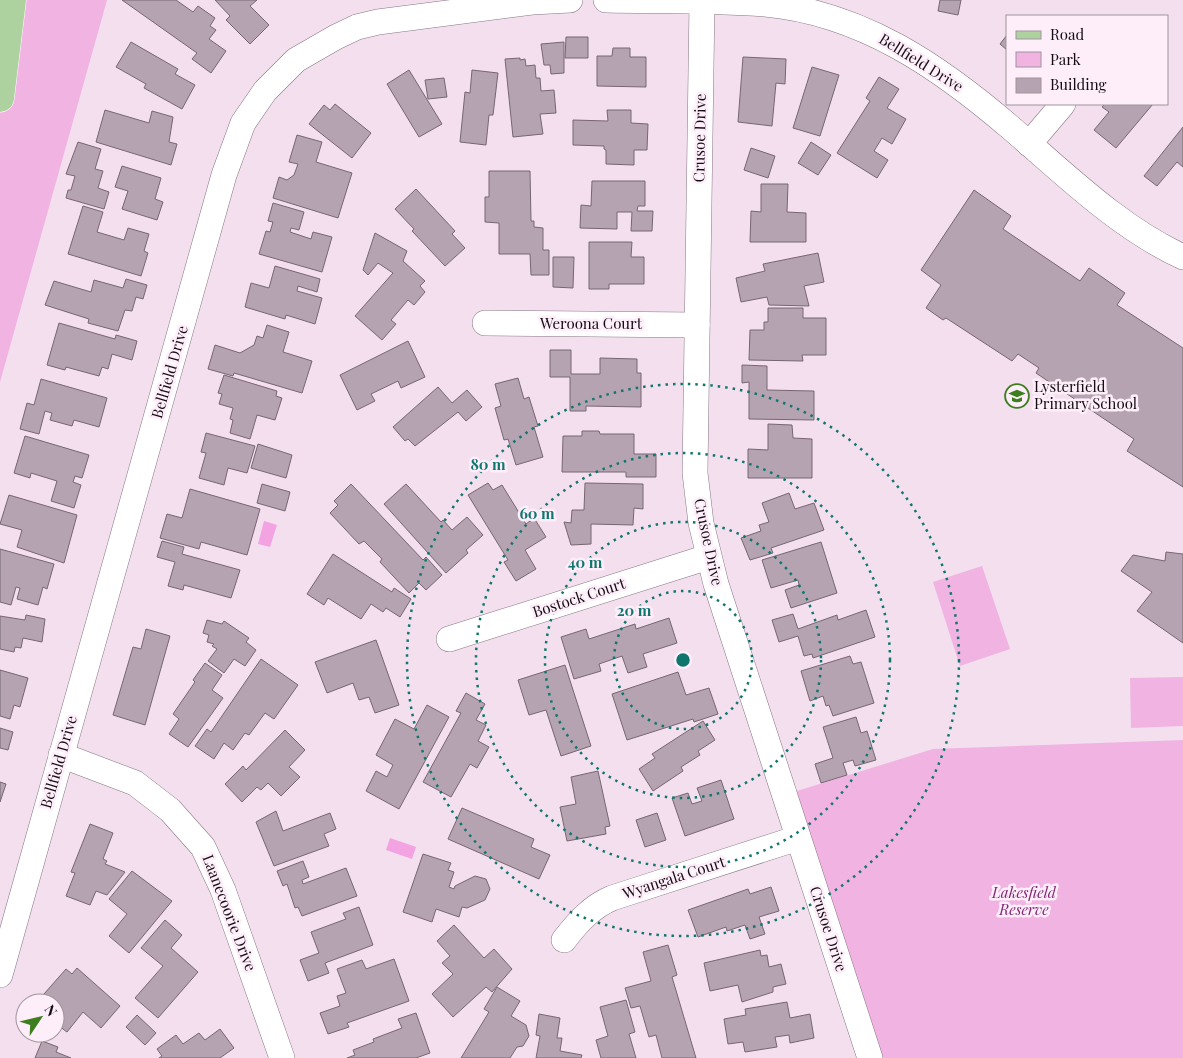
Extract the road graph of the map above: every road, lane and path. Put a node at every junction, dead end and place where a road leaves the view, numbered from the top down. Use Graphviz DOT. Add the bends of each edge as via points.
graph roads {
  1 [pos="12,0"];
  2 [pos="570,0"];
  3 [pos="606,0"];
  4 [pos="702,2"];
  5 [pos="0,98"];
  6 [pos="1062,105"];
  7 [pos="1030,144"];
  8 [pos="1183,257"];
  9 [pos="486,324"];
  10 [pos="697,325"];
  11 [pos="708,556"];
  12 [pos="450,639"];
  13 [pos="61,755"];
  14 [pos="798,838"];
  15 [pos="564,940"];
  16 [pos="0,975"];
  17 [pos="282,1058"];
  18 [pos="870,1058"];
  1 -- 5 [label="main road"];
  2 -- 13 [label="street, Bellfield Drive" via="401,18 357,27 296,60 265,90 253,107 243,123 227,166"];
  3 -- 4 [label="street, Bellfield Drive"];
  4 -- 7 [label="street, Bellfield Drive" via="790,8 871,32 940,71"];
  4 -- 10 [label="street, Crusoe Drive"];
  6 -- 7 [label="street"];
  7 -- 8 [label="street, Bellfield Drive" via="1118,219"];
  9 -- 10 [label="street, Weroona Court"];
  10 -- 11 [label="street, Crusoe Drive" via="695,473"];
  11 -- 12 [label="street, Bostock Court"];
  11 -- 14 [label="street, Crusoe Drive"];
  13 -- 16 [label="street, Bellfield Drive"];
  13 -- 17 [label="street, Laanecoorie Drive" via="135,783 170,810 203,847 223,890"];
  14 -- 15 [label="street, Wyangala Court" via="612,898 586,914"];
  14 -- 18 [label="street, Crusoe Drive"];
}
